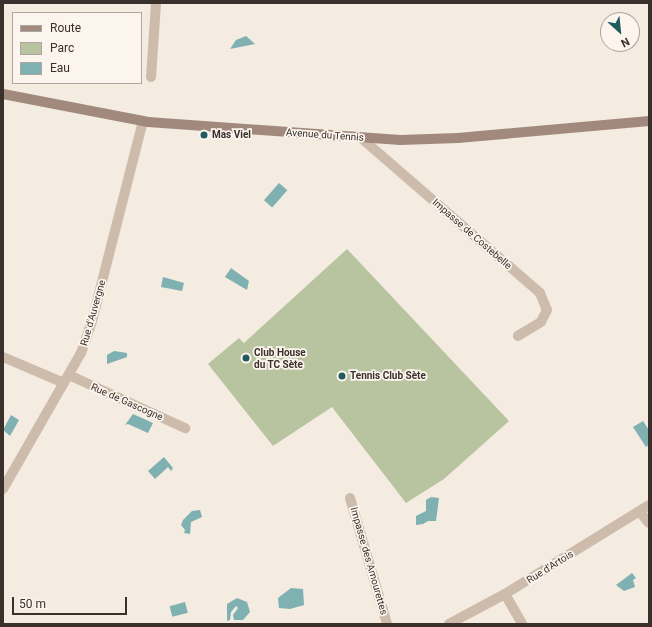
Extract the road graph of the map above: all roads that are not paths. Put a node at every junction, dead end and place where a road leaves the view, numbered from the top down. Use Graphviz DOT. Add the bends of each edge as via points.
graph roads {
  1 [pos="156,3"];
  2 [pos="151,77"];
  3 [pos="3,94"];
  4 [pos="143,121"];
  5 [pos="649,121"];
  6 [pos="360,137"];
  7 [pos="518,336"];
  8 [pos="3,357"];
  9 [pos="67,379"];
  10 [pos="185,428"];
  11 [pos="3,488"];
  12 [pos="350,498"];
  13 [pos="649,505"];
  14 [pos="640,512"];
  15 [pos="649,523"];
  16 [pos="505,594"];
  17 [pos="387,624"];
  18 [pos="449,624"];
  19 [pos="522,624"];
  1 -- 2 [label="street"];
  3 -- 4 [label="street, Avenue du Tennis"];
  4 -- 6 [label="street, Avenue du Tennis"];
  4 -- 9 [label="street, Rue d'Auvergne" via="92,321 81,353"];
  5 -- 6 [label="street, Avenue du Tennis" via="458,138 400,140"];
  6 -- 7 [label="street, Impasse de Costebelle" via="540,293 547,310 541,322"];
  8 -- 9 [label="street, Rue de Gascogne"];
  9 -- 10 [label="street, Rue de Gascogne"];
  9 -- 11 [label="street, Rue d'Auvergne"];
  12 -- 17 [label="street, Impasse des Amourettes"];
  13 -- 14 [label="street, Rue d'Artois"];
  14 -- 15 [label="street"];
  14 -- 16 [label="street, Rue d'Artois"];
  16 -- 18 [label="street, Rue d'Artois"];
  16 -- 19 [label="street"];
}
